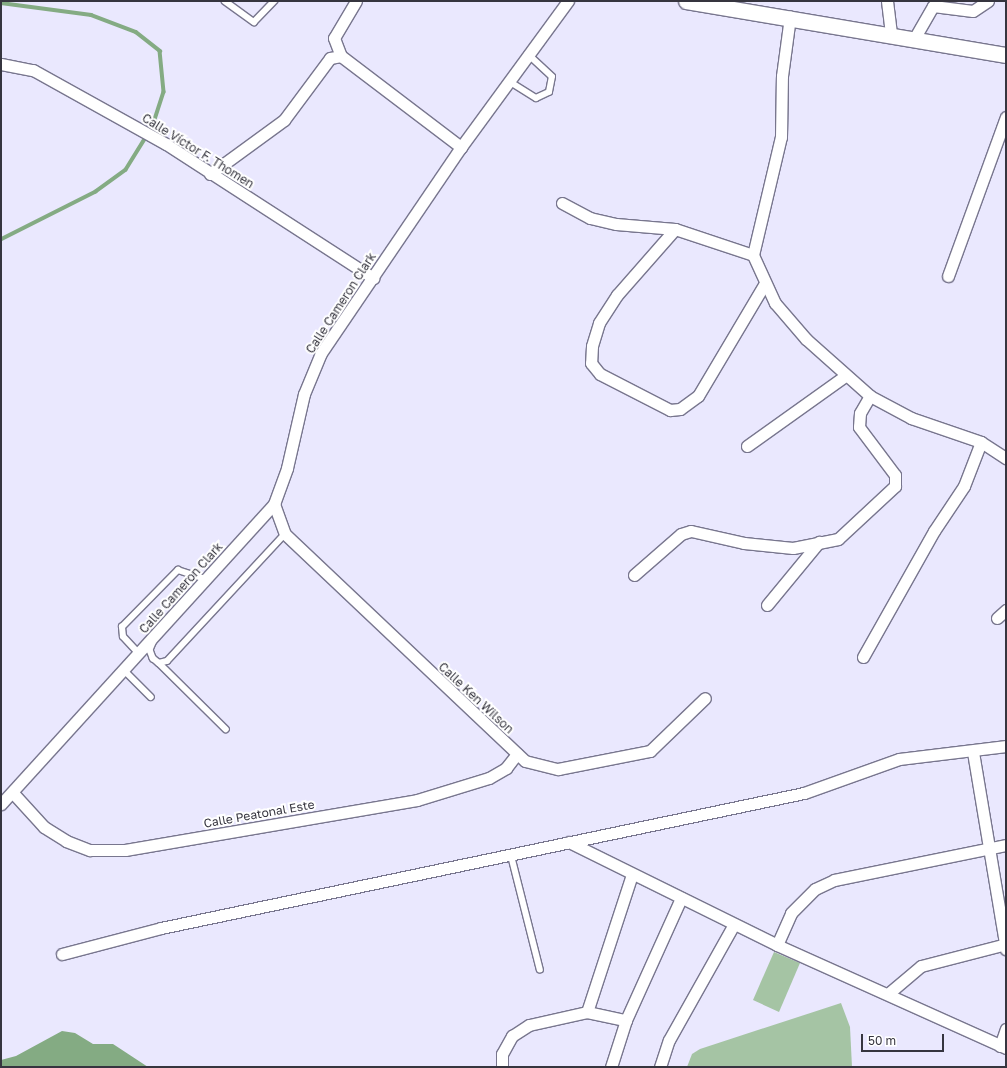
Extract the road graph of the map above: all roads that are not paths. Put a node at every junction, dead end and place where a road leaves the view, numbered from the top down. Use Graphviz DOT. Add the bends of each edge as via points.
graph roads {
  1 [pos="225,1"];
  2 [pos="265,1"];
  3 [pos="356,1"];
  4 [pos="568,1"];
  5 [pos="686,1"];
  6 [pos="887,1"];
  7 [pos="988,1"];
  8 [pos="272,4"];
  9 [pos="746,5"];
  10 [pos="790,17"];
  11 [pos="890,35"];
  12 [pos="914,39"];
  13 [pos="528,55"];
  14 [pos="1006,55"];
  15 [pos="341,56"];
  16 [pos="1,64"];
  17 [pos="510,81"];
  18 [pos="1006,117"];
  19 [pos="461,147"];
  20 [pos="210,174"];
  21 [pos="562,203"];
  22 [pos="676,229"];
  23 [pos="752,255"];
  24 [pos="948,276"];
  25 [pos="373,278"];
  26 [pos="764,285"];
  27 [pos="845,376"];
  28 [pos="870,396"];
  29 [pos="981,442"];
  30 [pos="747,446"];
  31 [pos="1005,456"];
  32 [pos="274,504"];
  33 [pos="285,534"];
  34 [pos="819,542"];
  35 [pos="634,575"];
  36 [pos="206,579"];
  37 [pos="767,605"];
  38 [pos="1006,610"];
  39 [pos="997,618"];
  40 [pos="159,630"];
  41 [pos="138,654"];
  42 [pos="863,657"];
  43 [pos="159,663"];
  44 [pos="124,670"];
  45 [pos="151,697"];
  46 [pos="705,698"];
  47 [pos="226,728"];
  48 [pos="1006,746"];
  49 [pos="973,752"];
  50 [pos="517,754"];
  51 [pos="13,793"];
  52 [pos="1,804"];
  53 [pos="568,842"];
  54 [pos="1006,845"];
  55 [pos="990,848"];
  56 [pos="511,854"];
  57 [pos="632,874"];
  58 [pos="681,898"];
  59 [pos="734,924"];
  60 [pos="777,945"];
  61 [pos="1006,946"];
  62 [pos="62,954"];
  63 [pos="540,969"];
  64 [pos="889,993"];
  65 [pos="587,1012"];
  66 [pos="626,1020"];
  67 [pos="1006,1029"];
  68 [pos="1003,1047"];
  69 [pos="502,1067"];
  70 [pos="611,1067"];
  71 [pos="660,1067"];
  1 -- 8 [label="lane" via="254,22"];
  2 -- 8 [label="lane"];
  3 -- 15 [label="street" via="334,38"];
  4 -- 13 [label="street, Calle Cameron Clark"];
  5 -- 9 [label="main road"];
  6 -- 11 [label="street"];
  7 -- 12 [label="street" via="973,11 933,6"];
  9 -- 10 [label="main road"];
  10 -- 11 [label="main road"];
  10 -- 23 [label="street" via="782,76 781,137"];
  11 -- 12 [label="main road"];
  12 -- 14 [label="main road"];
  13 -- 17 [label="street, Calle Cameron Clark"];
  13 -- 17 [label="lane" via="552,77 549,92 536,98"];
  15 -- 19 [label="street"];
  15 -- 20 [label="street" via="330,58 284,120"];
  16 -- 20 [label="street, Calle Víctor F. Thomen" via="33,70 166,144"];
  17 -- 19 [label="street, Calle Cameron Clark"];
  18 -- 24 [label="street"];
  19 -- 25 [label="street, Calle Cameron Clark"];
  20 -- 25 [label="street, Calle Víctor F. Thomen"];
  21 -- 22 [label="street" via="590,218 616,224"];
  22 -- 23 [label="street"];
  22 -- 26 [label="street" via="617,295 600,323 592,346 591,363 600,374 670,410 680,409 698,396"];
  23 -- 26 [label="street"];
  25 -- 32 [label="street, Calle Cameron Clark" via="321,354 304,394 288,468"];
  26 -- 27 [label="street" via="806,339"];
  27 -- 28 [label="street"];
  27 -- 30 [label="street"];
  28 -- 29 [label="street" via="911,418"];
  28 -- 34 [label="street" via="860,413 859,427 895,475 895,486 838,539"];
  29 -- 31 [label="street"];
  29 -- 42 [label="street" via="964,486 934,531"];
  32 -- 33 [label="street, Calle Ken Wilson"];
  32 -- 36 [label="street, Calle Cameron Clark"];
  33 -- 43 [label="lane" via="176,653"];
  33 -- 50 [label="street, Calle Ken Wilson"];
  34 -- 35 [label="street" via="786,547 744,544 691,531 681,534"];
  34 -- 37 [label="street"];
  36 -- 40 [label="street, Calle Cameron Clark"];
  36 -- 41 [label="lane" via="178,570 122,627 123,637"];
  38 -- 39 [label="street"];
  40 -- 41 [label="street, Calle Cameron Clark"];
  40 -- 43 [label="lane" via="150,650"];
  41 -- 44 [label="street, Calle Cameron Clark"];
  43 -- 47 [label="lane"];
  44 -- 45 [label="lane"];
  44 -- 51 [label="street, Calle Cameron Clark"];
  46 -- 50 [label="street, Calle Ken Wilson" via="650,751 558,769 539,767"];
  48 -- 49 [label="street"];
  49 -- 53 [label="street" via="899,759 804,793"];
  49 -- 55 [label="street"];
  50 -- 51 [label="street, Calle Peatonal Este" via="506,768 489,778 417,800 125,850 90,850 66,841 44,827"];
  51 -- 52 [label="street, Calle Cameron Clark"];
  53 -- 56 [label="street"];
  53 -- 57 [label="street"];
  54 -- 55 [label="street"];
  55 -- 60 [label="street" via="834,880 815,889 792,913"];
  55 -- 61 [label="street"];
  56 -- 62 [label="street" via="161,928"];
  56 -- 63 [label="lane"];
  57 -- 58 [label="street"];
  57 -- 65 [label="street"];
  58 -- 59 [label="street"];
  58 -- 66 [label="street"];
  59 -- 60 [label="street"];
  59 -- 71 [label="street" via="669,1040"];
  60 -- 64 [label="street"];
  61 -- 64 [label="street" via="921,966"];
  64 -- 68 [label="street"];
  65 -- 66 [label="street"];
  65 -- 69 [label="street" via="529,1025 512,1036 502,1054"];
  66 -- 70 [label="street"];
  67 -- 68 [label="street"];
}
